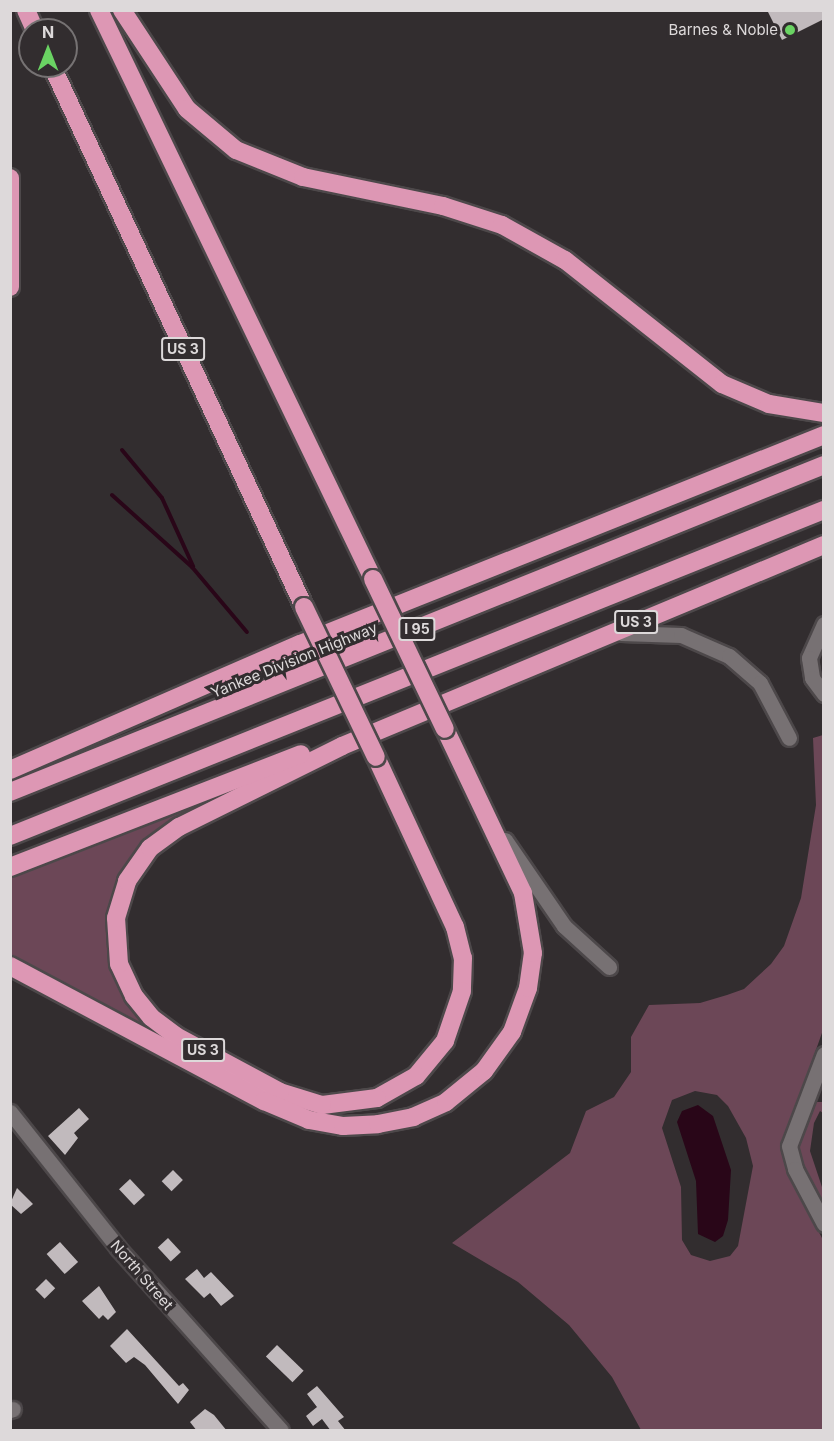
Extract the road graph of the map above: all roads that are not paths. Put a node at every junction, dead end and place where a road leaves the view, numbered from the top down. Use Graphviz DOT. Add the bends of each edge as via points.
graph roads {
  1 [pos="99,10"];
  2 [pos="122,10"];
  3 [pos="58,78"];
  4 [pos="10,178"];
  5 [pos="10,287"];
  6 [pos="824,413"];
  7 [pos="824,435"];
  8 [pos="824,465"];
  9 [pos="824,510"];
  10 [pos="824,545"];
  11 [pos="824,624"];
  12 [pos="595,638"];
  13 [pos="824,694"];
  14 [pos="448,698"];
  15 [pos="367,738"];
  16 [pos="367,738"];
  17 [pos="367,738"];
  18 [pos="367,738"];
  19 [pos="789,738"];
  20 [pos="10,770"];
  21 [pos="10,792"];
  22 [pos="484,808"];
  23 [pos="10,836"];
  24 [pos="10,867"];
  25 [pos="10,966"];
  26 [pos="609,966"];
  27 [pos="823,1059"];
  28 [pos="818,1089"];
  29 [pos="10,1112"];
  30 [pos="824,1224"];
  31 [pos="281,1431"];
  1 -- 22 [label="highway, bridge"];
  2 -- 6 [label="highway" via="187,109 236,150 303,177 443,206 502,225 565,260 722,384 769,404"];
  3 -- 15 [label="highway, US 3, bridge"];
  4 -- 5 [label="highway"];
  7 -- 20 [label="highway" via="300,644"];
  8 -- 21 [label="highway, Yankee Division Highway / I 95"];
  9 -- 23 [label="highway"];
  10 -- 12 [label="highway, US 3"];
  11 -- 13 [label="street" via="812,642 809,663"];
  12 -- 14 [label="highway, US 3"];
  12 -- 19 [label="street" via="651,631 710,645 760,682"];
  14 -- 18 [label="highway, US 3, bridge"];
  14 -- 24 [label="highway"];
  16 -- 17 [label="highway, US 3, bridge" via="455,927 463,958 462,991 445,1041 416,1076 377,1098 322,1104 280,1092 176,1036 145,1011 119,964 116,936 120,899 136,865 168,834"];
  22 -- 25 [label="highway" via="527,905 532,940 528,988 512,1032 492,1063 446,1102 413,1117 354,1126 298,1117"];
  22 -- 26 [label="street" via="559,919"];
  27 -- 28 [label="street"];
  28 -- 30 [label="street" via="789,1150"];
  29 -- 31 [label="street, North Street" via="118,1248"];
}
